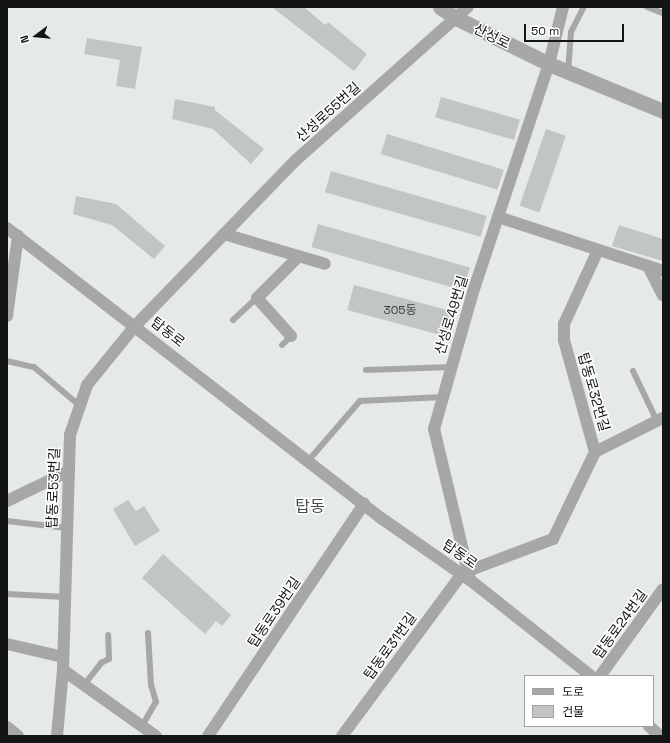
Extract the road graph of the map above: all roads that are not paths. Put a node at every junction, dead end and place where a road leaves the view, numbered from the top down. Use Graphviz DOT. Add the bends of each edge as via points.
graph roads {
  1 [pos="440,7"];
  2 [pos="468,7"];
  3 [pos="563,7"];
  4 [pos="584,7"];
  5 [pos="648,7"];
  6 [pos="663,13"];
  7 [pos="456,18"];
  8 [pos="549,64"];
  9 [pos="568,72"];
  10 [pos="663,111"];
  11 [pos="498,217"];
  12 [pos="7,228"];
  13 [pos="224,234"];
  14 [pos="18,236"];
  15 [pos="598,250"];
  16 [pos="299,256"];
  17 [pos="325,264"];
  18 [pos="648,266"];
  19 [pos="663,271"];
  20 [pos="663,295"];
  21 [pos="256,298"];
  22 [pos="7,316"];
  23 [pos="233,320"];
  24 [pos="135,326"];
  25 [pos="287,340"];
  26 [pos="7,361"];
  27 [pos="452,367"];
  28 [pos="366,370"];
  29 [pos="633,371"];
  30 [pos="443,397"];
  31 [pos="80,406"];
  32 [pos="660,420"];
  33 [pos="595,452"];
  34 [pos="308,461"];
  35 [pos="69,471"];
  36 [pos="7,501"];
  37 [pos="364,504"];
  38 [pos="7,521"];
  39 [pos="67,528"];
  40 [pos="467,575"];
  41 [pos="663,589"];
  42 [pos="7,594"];
  43 [pos="65,597"];
  44 [pos="148,632"];
  45 [pos="108,635"];
  46 [pos="7,644"];
  47 [pos="63,657"];
  48 [pos="63,670"];
  49 [pos="590,675"];
  50 [pos="601,675"];
  51 [pos="84,685"];
  52 [pos="142,726"];
  53 [pos="650,727"];
  54 [pos="7,728"];
  55 [pos="18,736"];
  56 [pos="57,736"];
  57 [pos="156,736"];
  58 [pos="208,736"];
  59 [pos="342,736"];
  60 [pos="660,736"];
  1 -- 7 [label="street, 산성로"];
  2 -- 7 [label="street, 산성로55번길"];
  3 -- 8 [label="street, 산성로49번길"];
  4 -- 9 [label="lane" via="570,32"];
  5 -- 6 [label="lane"];
  7 -- 8 [label="street, 산성로"];
  7 -- 13 [label="street, 산성로55번길" via="296,160"];
  8 -- 9 [label="street, 산성로"];
  8 -- 11 [label="street, 산성로49번길"];
  9 -- 10 [label="street, 산성로"];
  11 -- 15 [label="street"];
  11 -- 27 [label="street, 산성로49번길"];
  12 -- 14 [label="street, 탑동로"];
  13 -- 16 [label="street"];
  13 -- 24 [label="street, 산성로55번길"];
  14 -- 22 [label="street"];
  14 -- 24 [label="street, 탑동로"];
  15 -- 18 [label="street"];
  15 -- 33 [label="street, 탑동로32번길" via="564,324 564,340"];
  16 -- 17 [label="street"];
  16 -- 21 [label="street"];
  18 -- 19 [label="street"];
  18 -- 20 [label="street"];
  21 -- 23 [label="lane"];
  21 -- 25 [label="street"];
  24 -- 31 [label="street, 탑동로53번길" via="87,386"];
  24 -- 34 [label="street, 탑동로"];
  26 -- 31 [label="lane" via="34,367"];
  27 -- 28 [label="lane"];
  27 -- 30 [label="street, 산성로49번길"];
  29 -- 32 [label="lane"];
  30 -- 34 [label="lane" via="360,400"];
  30 -- 40 [label="street, 산성로49번길" via="434,429"];
  31 -- 35 [label="street, 탑동로53번길" via="70,435"];
  32 -- 33 [label="street, 탑동로32번길"];
  33 -- 40 [label="street, 탑동로32번길" via="553,539"];
  34 -- 37 [label="street, 탑동로"];
  35 -- 36 [label="street"];
  35 -- 39 [label="street, 탑동로53번길"];
  37 -- 40 [label="street, 탑동로"];
  37 -- 58 [label="street, 탑동로39번길"];
  38 -- 39 [label="lane"];
  39 -- 43 [label="street, 탑동로53번길"];
  40 -- 49 [label="street, 탑동로"];
  40 -- 59 [label="street, 탑동로31번길"];
  41 -- 50 [label="street, 탑동로24번길"];
  42 -- 43 [label="lane"];
  43 -- 47 [label="street, 탑동로53번길"];
  44 -- 52 [label="lane" via="151,684 156,702"];
  45 -- 51 [label="lane" via="109,659 101,663"];
  46 -- 47 [label="street"];
  47 -- 48 [label="street, 탑동로53번길"];
  48 -- 51 [label="street"];
  48 -- 56 [label="street, 탑동로53번길"];
  51 -- 52 [label="street"];
  52 -- 57 [label="street"];
  53 -- 60 [label="street"];
  54 -- 55 [label="street"];
}
